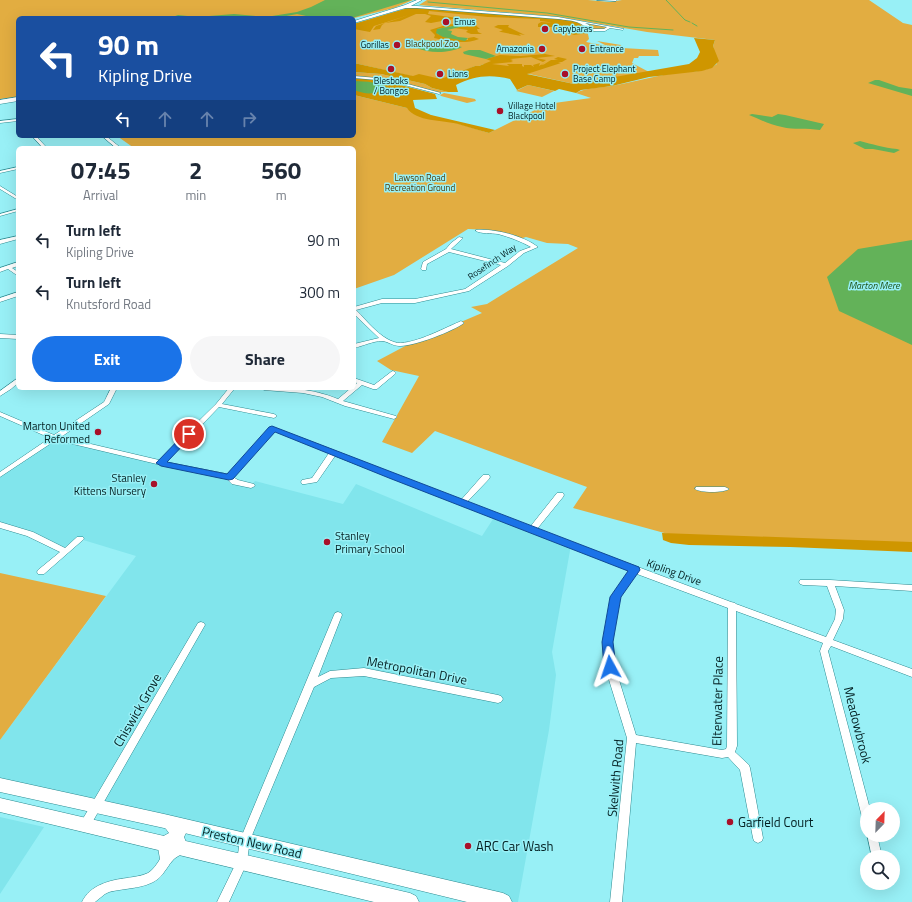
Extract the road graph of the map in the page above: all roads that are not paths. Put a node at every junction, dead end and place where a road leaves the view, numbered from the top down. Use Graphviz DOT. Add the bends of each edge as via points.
graph roads {
  1 [pos="420,0"];
  2 [pos="598,0"];
  3 [pos="616,0"];
  4 [pos="410,5"];
  5 [pos="402,7"];
  6 [pos="417,7"];
  7 [pos="570,20"];
  8 [pos="356,21"];
  9 [pos="599,24"];
  10 [pos="588,26"];
  11 [pos="609,27"];
  12 [pos="622,29"];
  13 [pos="356,77"];
  14 [pos="439,93"];
  15 [pos="16,99"];
  16 [pos="0,102"];
  17 [pos="16,120"];
  18 [pos="0,122"];
  19 [pos="36,138"];
  20 [pos="107,138"];
  21 [pos="43,146"];
  22 [pos="117,146"];
  23 [pos="16,168"];
  24 [pos="0,172"];
  25 [pos="1,189"];
  26 [pos="16,198"];
  27 [pos="16,211"];
  28 [pos="0,215"];
  29 [pos="478,232"];
  30 [pos="16,237"];
  31 [pos="461,238"];
  32 [pos="0,242"];
  33 [pos="448,250"];
  34 [pos="16,265"];
  35 [pos="506,265"];
  36 [pos="8,267"];
  37 [pos="424,269"];
  38 [pos="0,270"];
  39 [pos="16,273"];
  40 [pos="16,295"];
  41 [pos="0,300"];
  42 [pos="356,309"];
  43 [pos="356,312"];
  44 [pos="462,323"];
  45 [pos="0,336"];
  46 [pos="16,337"];
  47 [pos="384,339"];
  48 [pos="356,346"];
  49 [pos="393,373"];
  50 [pos="356,381"];
  51 [pos="16,382"];
  52 [pos="361,383"];
  53 [pos="356,387"];
  54 [pos="113,390"];
  55 [pos="230,390"];
  56 [pos="290,390"];
  57 [pos="353,390"];
  58 [pos="0,394"];
  59 [pos="338,402"];
  60 [pos="218,405"];
  61 [pos="0,414"];
  62 [pos="274,416"];
  63 [pos="394,417"];
  64 [pos="55,438"];
  65 [pos="334,452"];
  66 [pos="161,463"];
  67 [pos="0,475"];
  68 [pos="229,477"];
  69 [pos="486,477"];
  70 [pos="305,482"];
  71 [pos="251,486"];
  72 [pos="699,489"];
  73 [pos="725,489"];
  74 [pos="560,495"];
  75 [pos="462,503"];
  76 [pos="0,525"];
  77 [pos="532,530"];
  78 [pos="80,539"];
  79 [pos="65,552"];
  80 [pos="635,570"];
  81 [pos="41,572"];
  82 [pos="807,580"];
  83 [pos="830,583"];
  84 [pos="912,588"];
  85 [pos="732,605"];
  86 [pos="338,614"];
  87 [pos="201,625"];
  88 [pos="829,641"];
  89 [pos="912,672"];
  90 [pos="310,685"];
  91 [pos="498,699"];
  92 [pos="632,738"];
  93 [pos="730,753"];
  94 [pos="0,785"];
  95 [pos="863,802"];
  96 [pos="0,805"];
  97 [pos="95,807"];
  98 [pos="164,821"];
  99 [pos="85,825"];
  100 [pos="196,829"];
  101 [pos="758,838"];
  102 [pos="180,840"];
  103 [pos="245,840"];
  104 [pos="162,842"];
  105 [pos="166,860"];
  106 [pos="242,861"];
  107 [pos="88,902"];
  108 [pos="224,902"];
  109 [pos="410,902"];
  110 [pos="503,902"];
  111 [pos="616,902"];
  1 -- 4 [label="main road"];
  2 -- 3 [label="street"];
  4 -- 5 [label="main road"];
  4 -- 6 [label="street"];
  5 -- 6 [label="street"];
  5 -- 8 [label="main road"];
  6 -- 7 [label="street"];
  7 -- 9 [label="street"];
  7 -- 10 [label="street"];
  9 -- 10 [label="street"];
  9 -- 11 [label="street"];
  10 -- 11 [label="street" via="590,30"];
  11 -- 12 [label="street"];
  13 -- 14 [label="street" via="389,80"];
  15 -- 16 [label="main road"];
  17 -- 18 [label="street"];
  19 -- 21 [label="street"];
  20 -- 22 [label="street"];
  23 -- 24 [label="street"];
  25 -- 26 [label="street"];
  27 -- 28 [label="street"];
  29 -- 35 [label="street, Rosefinch Way" via="494,232 519,239 534,247 522,252"];
  30 -- 32 [label="street"];
  31 -- 33 [label="street"];
  33 -- 35 [label="street"];
  33 -- 37 [label="street" via="425,263"];
  34 -- 36 [label="street"];
  35 -- 42 [label="street, Rosefinch Way" via="466,290 415,301 382,301"];
  36 -- 38 [label="street"];
  36 -- 39 [label="street"];
  40 -- 41 [label="street"];
  43 -- 47 [label="street"];
  44 -- 47 [label="street" via="409,344 395,345"];
  45 -- 46 [label="street"];
  47 -- 48 [label="street"];
  49 -- 52 [label="street" via="375,388"];
  50 -- 52 [label="street"];
  51 -- 58 [label="street"];
  52 -- 53 [label="street"];
  54 -- 64 [label="street" via="107,403"];
  55 -- 60 [label="street"];
  56 -- 59 [label="street" via="324,396"];
  57 -- 59 [label="street"];
  59 -- 63 [label="street"];
  60 -- 62 [label="street"];
  60 -- 66 [label="street"];
  61 -- 64 [label="street"];
  64 -- 66 [label="street"];
  64 -- 67 [label="street"];
  65 -- 68 [label="street, Kipling Drive" via="272,429"];
  65 -- 70 [label="street" via="317,483"];
  65 -- 75 [label="street, Kipling Drive"];
  66 -- 68 [label="street"];
  68 -- 71 [label="street" via="235,482"];
  69 -- 75 [label="street"];
  72 -- 73 [label="street"];
  74 -- 77 [label="street"];
  75 -- 77 [label="street, Kipling Drive"];
  76 -- 79 [label="street" via="30,534"];
  77 -- 80 [label="street, Kipling Drive"];
  78 -- 79 [label="street"];
  79 -- 81 [label="street"];
  80 -- 85 [label="street, Kipling Drive"];
  80 -- 92 [label="street, Skelwith Road" via="616,597 608,642 610,667"];
  82 -- 83 [label="street"];
  83 -- 84 [label="street"];
  83 -- 88 [label="street, Meadowbrook" via="840,610 839,619"];
  85 -- 88 [label="street, Kipling Drive"];
  85 -- 93 [label="street, Elterwater Place"];
  86 -- 90 [label="street"];
  87 -- 97 [label="street, Chiswick Grove"];
  88 -- 89 [label="street, Kipling Drive"];
  88 -- 95 [label="street, Meadowbrook" via="824,651"];
  90 -- 91 [label="street, Metropolitan Drive" via="330,675 364,672"];
  90 -- 103 [label="street"];
  92 -- 93 [label="street" via="722,754"];
  92 -- 111 [label="street, Skelwith Road"];
  93 -- 101 [label="street, Elterwater Place" via="745,768"];
  94 -- 97 [label="main road, Preston New Road"];
  96 -- 99 [label="main road, Preston New Road"];
  97 -- 98 [label="main road, Preston New Road"];
  97 -- 99 [label="street, Chiswick Grove"];
  98 -- 100 [label="main road, Preston New Road"];
  98 -- 102 [label="street"];
  99 -- 104 [label="main road, Preston New Road"];
  100 -- 102 [label="street"];
  100 -- 103 [label="main road, Preston New Road"];
  102 -- 104 [label="main road, Preston New Road"];
  102 -- 105 [label="street"];
  102 -- 106 [label="main road, Preston New Road"];
  103 -- 106 [label="street"];
  103 -- 110 [label="main road, Preston New Road"];
  104 -- 105 [label="street"];
  105 -- 107 [label="street" via="159,872 149,878 115,884 100,890"];
  106 -- 108 [label="street"];
  106 -- 109 [label="main road, Preston New Road"];
}
